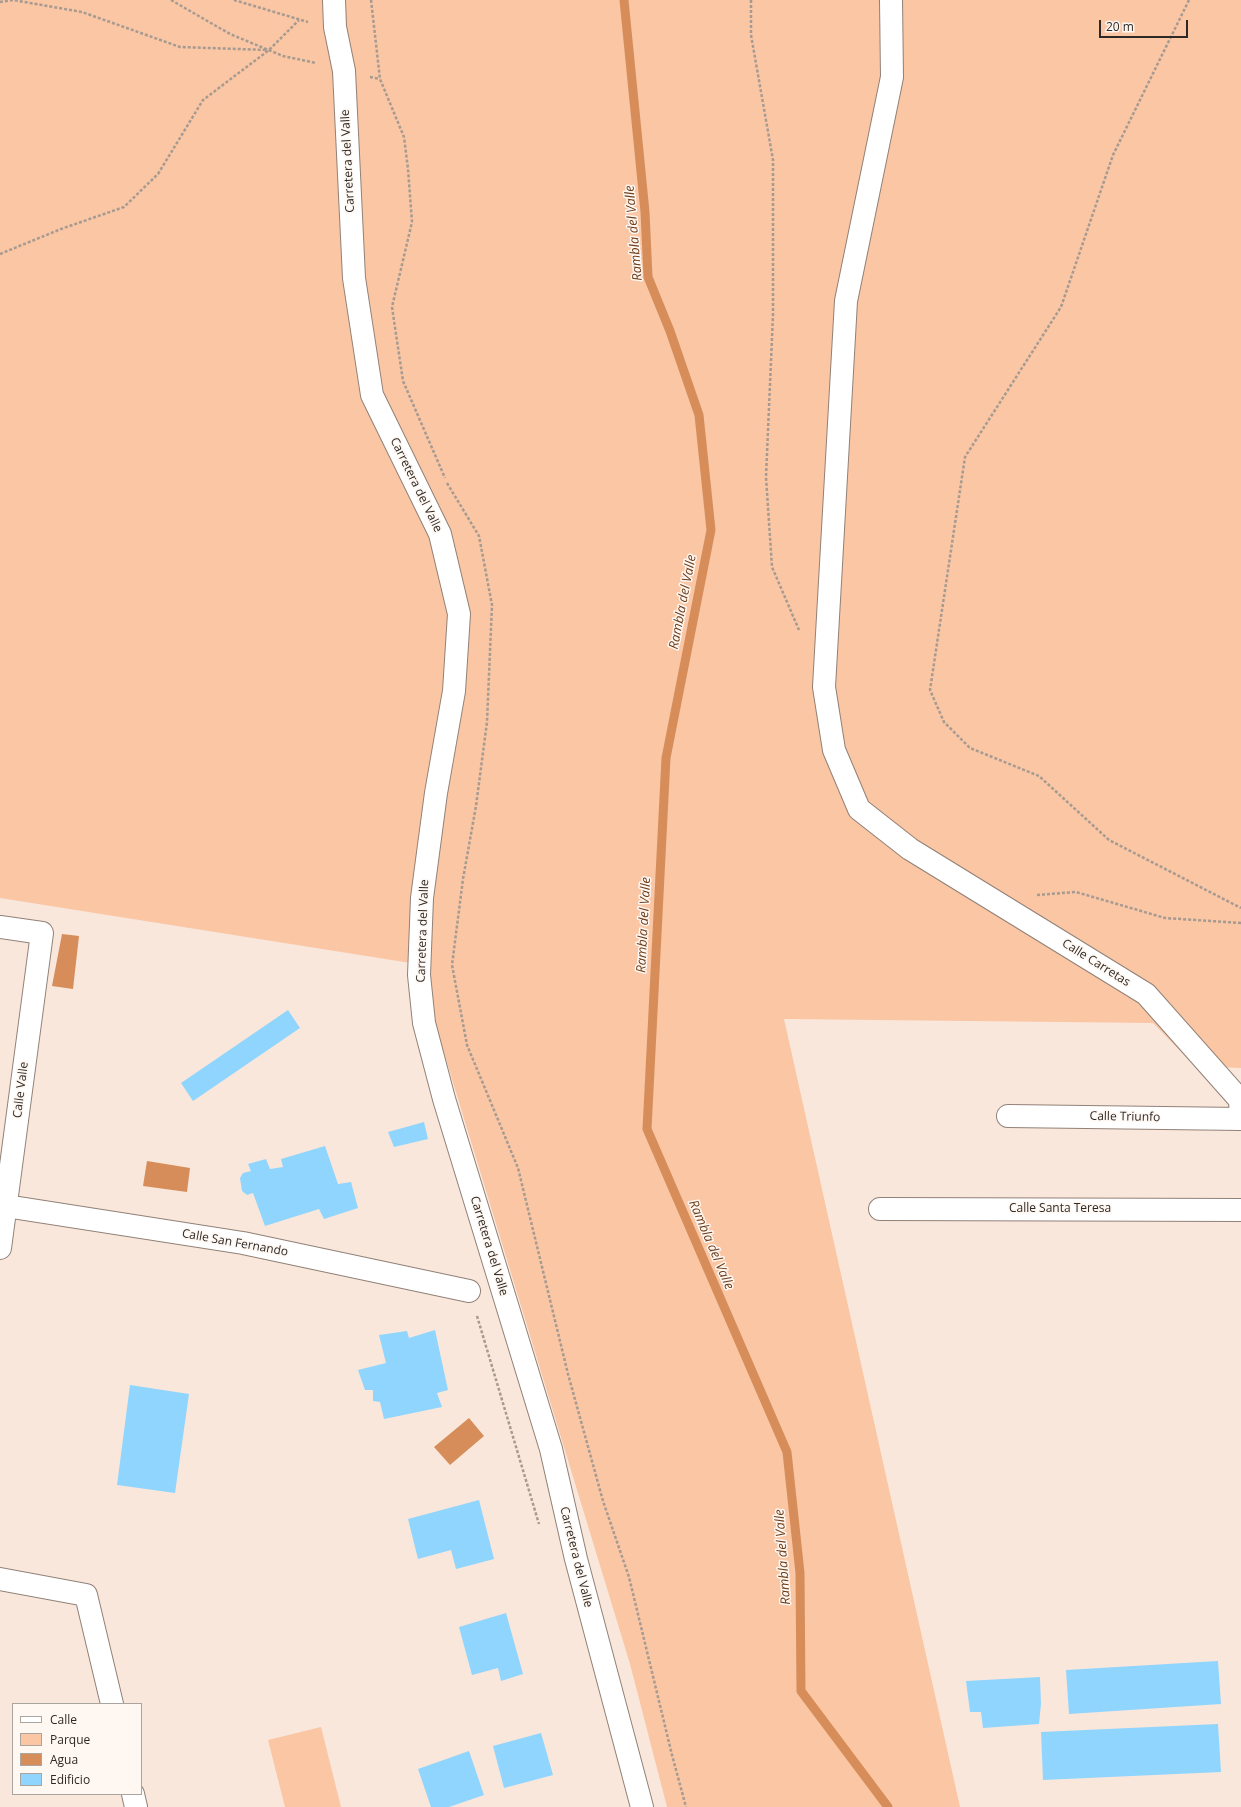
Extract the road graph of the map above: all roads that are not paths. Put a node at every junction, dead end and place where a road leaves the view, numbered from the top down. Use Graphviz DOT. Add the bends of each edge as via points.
graph roads {
  1 [pos="334,0"];
  2 [pos="891,0"];
  3 [pos="0,927"];
  4 [pos="1008,1116"];
  5 [pos="1241,1118"];
  6 [pos="3,1205"];
  7 [pos="880,1209"];
  8 [pos="1241,1210"];
  9 [pos="0,1248"];
  10 [pos="469,1291"];
  11 [pos="0,1579"];
  12 [pos="112,1703"];
  13 [pos="133,1795"];
  14 [pos="136,1807"];
  15 [pos="642,1807"];
  1 -- 15 [label="street, Carretera del Valle" via="335,27 344,71 354,278 372,395 440,534 459,614 454,691 436,793 422,898 419,975 424,1023 444,1099 551,1449 576,1559"];
  2 -- 5 [label="street, Calle Carretas" via="892,78 846,301 824,687 834,750 859,809 910,848 1146,994 1240,1100"];
  3 -- 6 [label="street, Calle Valle" via="42,933"];
  4 -- 5 [label="street, Calle Triunfo"];
  6 -- 9 [label="street, Calle Valle"];
  6 -- 10 [label="street, Calle San Fernando" via="243,1243"];
  7 -- 8 [label="street, Calle Santa Teresa"];
  11 -- 12 [label="street" via="86,1595"];
  13 -- 14 [label="street"];
}
